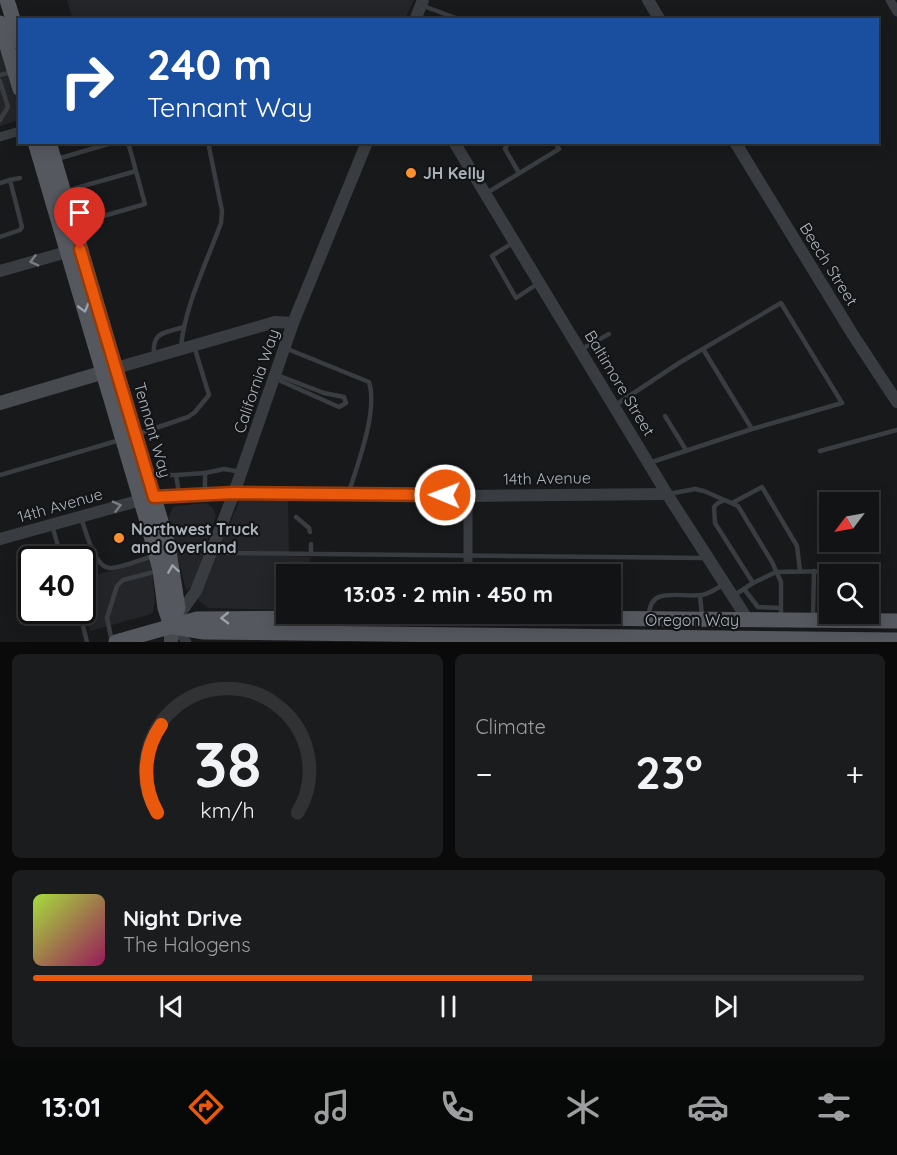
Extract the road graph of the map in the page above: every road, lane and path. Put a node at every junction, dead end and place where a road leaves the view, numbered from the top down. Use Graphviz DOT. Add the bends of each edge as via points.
graph roads {
  1 [pos="7,0"];
  2 [pos="890,0"];
  3 [pos="652,2"];
  4 [pos="422,3"];
  5 [pos="897,12"];
  6 [pos="417,18"];
  7 [pos="456,18"];
  8 [pos="659,18"];
  9 [pos="14,21"];
  10 [pos="7,73"];
  11 [pos="0,81"];
  12 [pos="18,87"];
  13 [pos="0,120"];
  14 [pos="18,132"];
  15 [pos="0,137"];
  16 [pos="36,144"];
  17 [pos="50,144"];
  18 [pos="108,144"];
  19 [pos="129,144"];
  20 [pos="208,144"];
  21 [pos="366,144"];
  22 [pos="455,144"];
  23 [pos="507,144"];
  24 [pos="556,144"];
  25 [pos="736,144"];
  26 [pos="54,160"];
  27 [pos="136,171"];
  28 [pos="519,173"];
  29 [pos="20,177"];
  30 [pos="10,180"];
  31 [pos="0,183"];
  32 [pos="64,192"];
  33 [pos="485,194"];
  34 [pos="74,225"];
  35 [pos="0,237"];
  36 [pos="514,242"];
  37 [pos="74,250"];
  38 [pos="0,271"];
  39 [pos="539,282"];
  40 [pos="293,323"];
  41 [pos="184,327"];
  42 [pos="609,334"];
  43 [pos="194,346"];
  44 [pos="285,348"];
  45 [pos="703,349"];
  46 [pos="181,350"];
  47 [pos="580,350"];
  48 [pos="155,357"];
  49 [pos="109,370"];
  50 [pos="275,376"];
  51 [pos="897,402"];
  52 [pos="0,403"];
  53 [pos="614,406"];
  54 [pos="665,416"];
  55 [pos="752,429"];
  56 [pos="897,430"];
  57 [pos="130,437"];
  58 [pos="686,450"];
  59 [pos="820,451"];
  60 [pos="648,463"];
  61 [pos="241,472"];
  62 [pos="205,473"];
  63 [pos="0,475"];
  64 [pos="176,475"];
  65 [pos="148,476"];
  66 [pos="234,493"];
  67 [pos="206,494"];
  68 [pos="348,494"];
  69 [pos="667,494"];
  70 [pos="179,495"];
  71 [pos="468,496"];
  72 [pos="148,499"];
  73 [pos="723,501"];
  74 [pos="732,503"];
  75 [pos="80,516"];
  76 [pos="296,517"];
  77 [pos="51,524"];
  78 [pos="310,532"];
  79 [pos="0,539"];
  80 [pos="311,544"];
  81 [pos="58,546"];
  82 [pos="213,548"];
  83 [pos="311,554"];
  84 [pos="157,555"];
  85 [pos="468,555"];
  86 [pos="708,558"];
  87 [pos="468,564"];
  88 [pos="160,570"];
  89 [pos="776,572"];
  90 [pos="800,572"];
  91 [pos="814,572"];
  92 [pos="819,572"];
  93 [pos="753,583"];
  94 [pos="725,584"];
  95 [pos="738,593"];
  96 [pos="700,595"];
  97 [pos="781,614"];
  98 [pos="276,618"];
  99 [pos="621,618"];
  100 [pos="649,618"];
  101 [pos="702,619"];
  102 [pos="819,619"];
  103 [pos="748,620"];
  104 [pos="813,620"];
  105 [pos="879,621"];
  106 [pos="896,623"];
  107 [pos="82,624"];
  108 [pos="467,624"];
  109 [pos="171,634"];
  110 [pos="221,637"];
  111 [pos="468,639"];
  112 [pos="751,640"];
  113 [pos="823,640"];
  114 [pos="897,640"];
  115 [pos="861,641"];
  116 [pos="87,642"];
  117 [pos="112,642"];
  118 [pos="117,642"];
  119 [pos="187,642"];
  1 -- 9 [label="main road"];
  2 -- 5 [label="street"];
  3 -- 8 [label="street"];
  4 -- 6 [label="street"];
  4 -- 7 [label="lane"];
  9 -- 10 [label="main road"];
  10 -- 12 [label="main road"];
  11 -- 13 [label="lane" via="8,107"];
  14 -- 15 [label="street"];
  16 -- 37 [label="main road, Tennant Way"];
  17 -- 26 [label="main road, Tennant Way"];
  18 -- 26 [label="lane"];
  19 -- 27 [label="lane"];
  20 -- 41 [label="lane" via="221,223"];
  21 -- 40 [label="street, California Way"];
  22 -- 33 [label="street, Baltimore Street"];
  23 -- 28 [label="lane" via="505,149"];
  24 -- 28 [label="lane" via="559,149"];
  25 -- 51 [label="street, Beech Street"];
  26 -- 32 [label="main road, Tennant Way"];
  27 -- 32 [label="lane"];
  27 -- 34 [label="lane" via="145,204"];
  28 -- 33 [label="lane"];
  29 -- 30 [label="lane"];
  30 -- 31 [label="lane"];
  30 -- 35 [label="lane" via="22,227"];
  32 -- 34 [label="main road, Tennant Way"];
  33 -- 36 [label="street, Baltimore Street"];
  34 -- 37 [label="main road, Tennant Way"];
  36 -- 39 [label="street, Baltimore Street"];
  36 -- 39 [label="lane" via="492,256 516,298"];
  37 -- 38 [label="street, one-way"];
  37 -- 49 [label="main road, Tennant Way"];
  39 -- 47 [label="street, Baltimore Street"];
  40 -- 43 [label="street" via="275,322"];
  40 -- 44 [label="street, California Way"];
  41 -- 46 [label="lane"];
  41 -- 48 [label="lane" via="155,339"];
  42 -- 47 [label="lane"];
  43 -- 46 [label="street"];
  43 -- 57 [label="lane" via="210,395 188,417"];
  44 -- 50 [label="street, California Way"];
  44 -- 68 [label="lane" via="369,382 373,394 362,452"];
  45 -- 53 [label="lane"];
  45 -- 55 [label="lane"];
  45 -- 55 [label="lane" via="781,303 842,403"];
  46 -- 48 [label="street"];
  47 -- 53 [label="street, Baltimore Street"];
  48 -- 49 [label="street"];
  49 -- 52 [label="main road"];
  49 -- 57 [label="main road, Tennant Way"];
  50 -- 50 [label="lane" via="339,407 346,403 344,397"];
  50 -- 61 [label="street, California Way"];
  53 -- 60 [label="street, Baltimore Street"];
  54 -- 58 [label="lane"];
  55 -- 58 [label="lane"];
  56 -- 59 [label="lane"];
  57 -- 63 [label="lane"];
  57 -- 65 [label="main road, Tennant Way"];
  57 -- 72 [label="main road, Tennant Way"];
  58 -- 60 [label="lane"];
  60 -- 69 [label="street, Baltimore Street"];
  61 -- 62 [label="lane" via="224,469"];
  61 -- 66 [label="street, California Way"];
  62 -- 64 [label="lane"];
  62 -- 67 [label="lane"];
  64 -- 65 [label="lane"];
  64 -- 70 [label="lane"];
  65 -- 72 [label="main road, Tennant Way"];
  66 -- 67 [label="street, 14th Avenue"];
  66 -- 68 [label="street, 14th Avenue"];
  66 -- 82 [label="street, California Way"];
  67 -- 70 [label="street, 14th Avenue"];
  68 -- 71 [label="street, 14th Avenue"];
  69 -- 71 [label="street, 14th Avenue"];
  69 -- 73 [label="lane" via="695,489"];
  69 -- 86 [label="street, Baltimore Street"];
  70 -- 72 [label="street, 14th Avenue"];
  71 -- 85 [label="street"];
  75 -- 72 [label="street, 14th Avenue, one-way"];
  72 -- 84 [label="main road, Tennant Way"];
  109 -- 72 [label="main road, Tennant Way, one-way" via="178,608 173,571 168,545"];
  73 -- 74 [label="lane"];
  73 -- 93 [label="lane" via="714,507 715,523"];
  74 -- 89 [label="lane" via="738,506"];
  74 -- 90 [label="lane" via="762,487 797,546"];
  75 -- 77 [label="street, 14th Avenue"];
  75 -- 84 [label="lane" via="102,566 110,569"];
  76 -- 78 [label="lane"];
  77 -- 79 [label="street, 14th Avenue"];
  77 -- 81 [label="lane"];
  80 -- 83 [label="lane"];
  82 -- 83 [label="lane" via="228,553"];
  82 -- 109 [label="street, California Way" via="196,591"];
  83 -- 85 [label="lane"];
  84 -- 88 [label="main road, Tennant Way"];
  85 -- 86 [label="lane"];
  85 -- 87 [label="street"];
  86 -- 94 [label="street, Baltimore Street"];
  88 -- 109 [label="main road, Tennant Way"];
  88 -- 117 [label="lane" via="123,580 117,586 107,618"];
  89 -- 90 [label="lane"];
  89 -- 93 [label="lane"];
  89 -- 97 [label="lane" via="781,582"];
  90 -- 91 [label="lane"];
  91 -- 92 [label="lane"];
  91 -- 104 [label="lane"];
  93 -- 95 [label="lane"];
  94 -- 95 [label="street, Baltimore Street"];
  94 -- 96 [label="lane"];
  95 -- 97 [label="lane" via="758,607"];
  95 -- 103 [label="street, Baltimore Street"];
  96 -- 100 [label="lane" via="653,599"];
  96 -- 101 [label="lane"];
  97 -- 103 [label="main road, Oregon Way"];
  97 -- 104 [label="main road, Oregon Way"];
  98 -- 109 [label="main road, Oregon Way, one-way" via="197,619"];
  99 -- 100 [label="main road, Oregon Way"];
  100 -- 101 [label="main road, Oregon Way"];
  101 -- 103 [label="main road, Oregon Way"];
  102 -- 104 [label="main road, Oregon Way"];
  103 -- 112 [label="street, Baltimore Street"];
  105 -- 106 [label="main road, Oregon Way"];
  107 -- 116 [label="lane"];
  108 -- 111 [label="street"];
  109 -- 110 [label="main road, Oregon Way" via="204,632"];
  109 -- 118 [label="main road"];
  109 -- 119 [label="street"];
  110 -- 111 [label="main road, Oregon Way"];
  111 -- 112 [label="main road, Oregon Way"];
  112 -- 113 [label="main road, Oregon Way"];
  113 -- 115 [label="main road, Oregon Way"];
  114 -- 115 [label="main road, Oregon Way"];
}
